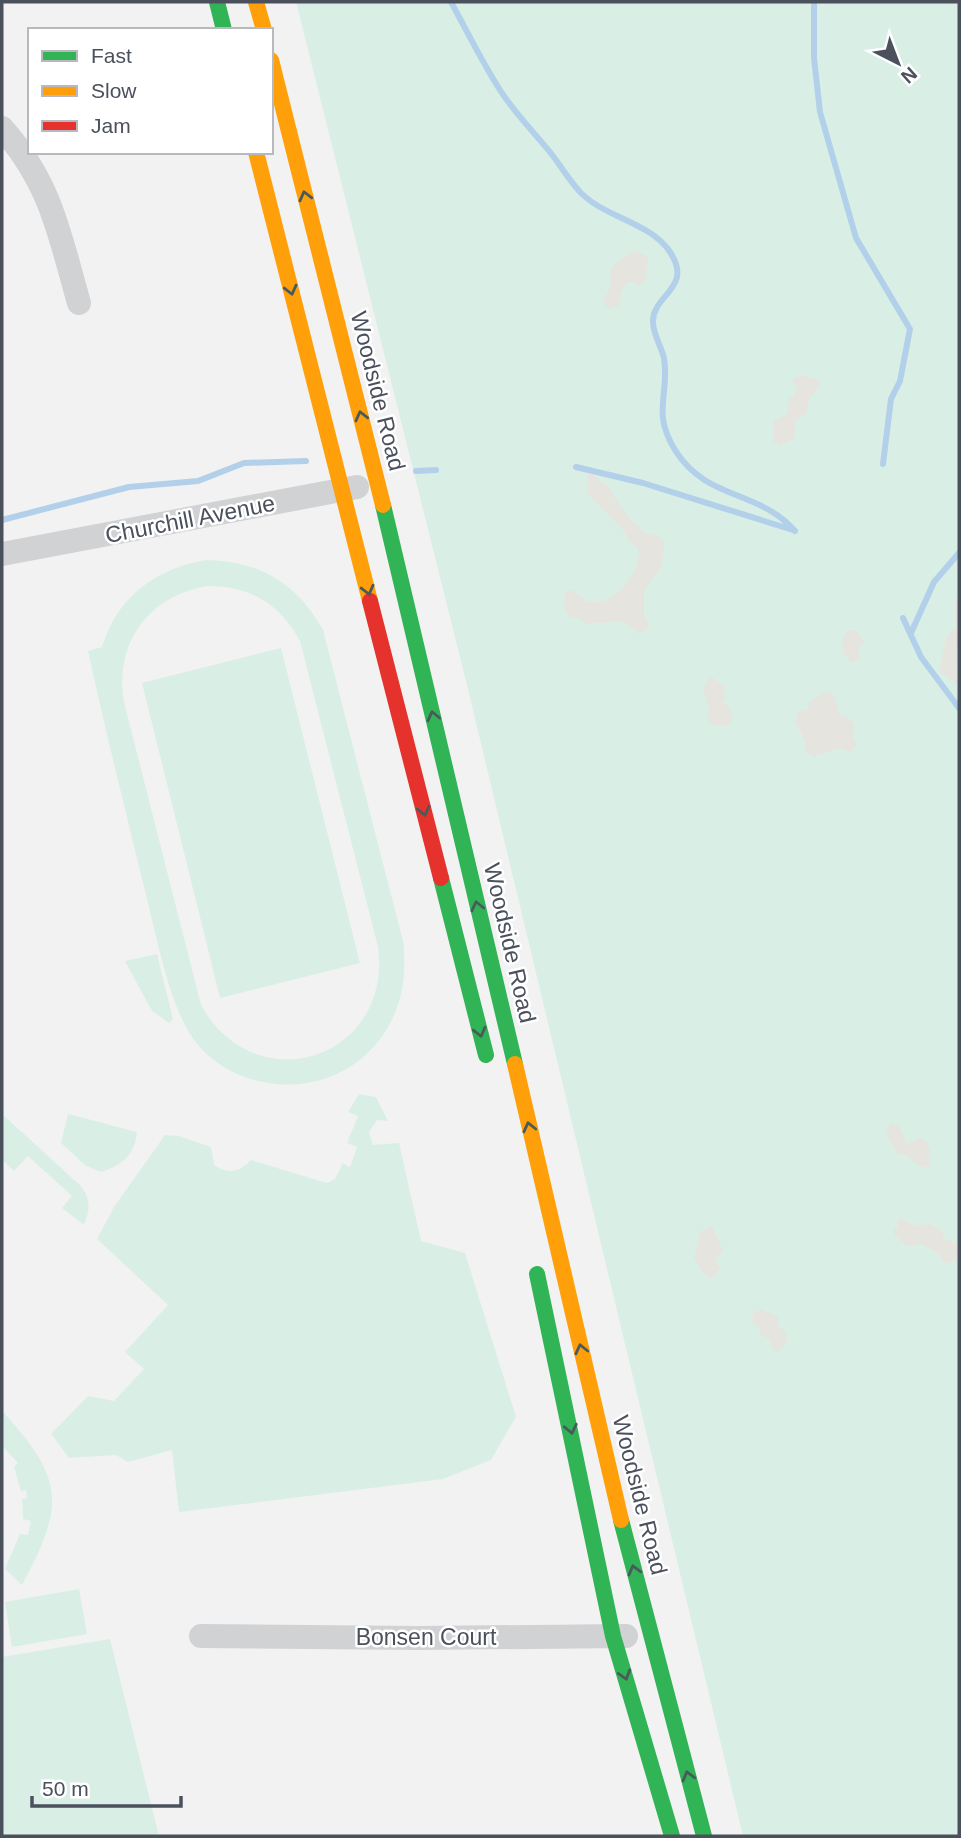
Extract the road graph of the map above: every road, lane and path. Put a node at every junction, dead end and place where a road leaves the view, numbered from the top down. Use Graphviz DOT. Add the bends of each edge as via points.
graph roads {
  1 [pos="217,2"];
  2 [pos="256,2"];
  3 [pos="224,28"];
  4 [pos="263,28"];
  5 [pos="273,68"];
  6 [pos="2,128"];
  7 [pos="257,154"];
  8 [pos="79,303"];
  9 [pos="378,482"];
  10 [pos="342,490"];
  11 [pos="2,554"];
  12 [pos="489,1067"];
  13 [pos="532,1252"];
  14 [pos="201,1636"];
  15 [pos="614,1636"];
  16 [pos="652,1636"];
  17 [pos="672,1836"];
  18 [pos="704,1836"];
  1 -- 3 [label="main road"];
  2 -- 4 [label="main road"];
  9 -- 5 [label="main road, Woodside Road, one-way"];
  6 -- 8 [label="street" via="26,155 49,197"];
  7 -- 10 [label="main road, one-way"];
  9 -- 10 [label="street, Churchill Avenue"];
  16 -- 9 [label="main road, Woodside Road, one-way"];
  10 -- 11 [label="street, Churchill Avenue"];
  10 -- 12 [label="main road, one-way"];
  13 -- 15 [label="main road, one-way"];
  14 -- 15 [label="street, Bonsen Court"];
  15 -- 16 [label="street, Bonsen Court"];
  15 -- 17 [label="main road, one-way"];
  18 -- 16 [label="main road, Woodside Road, one-way"];
}
